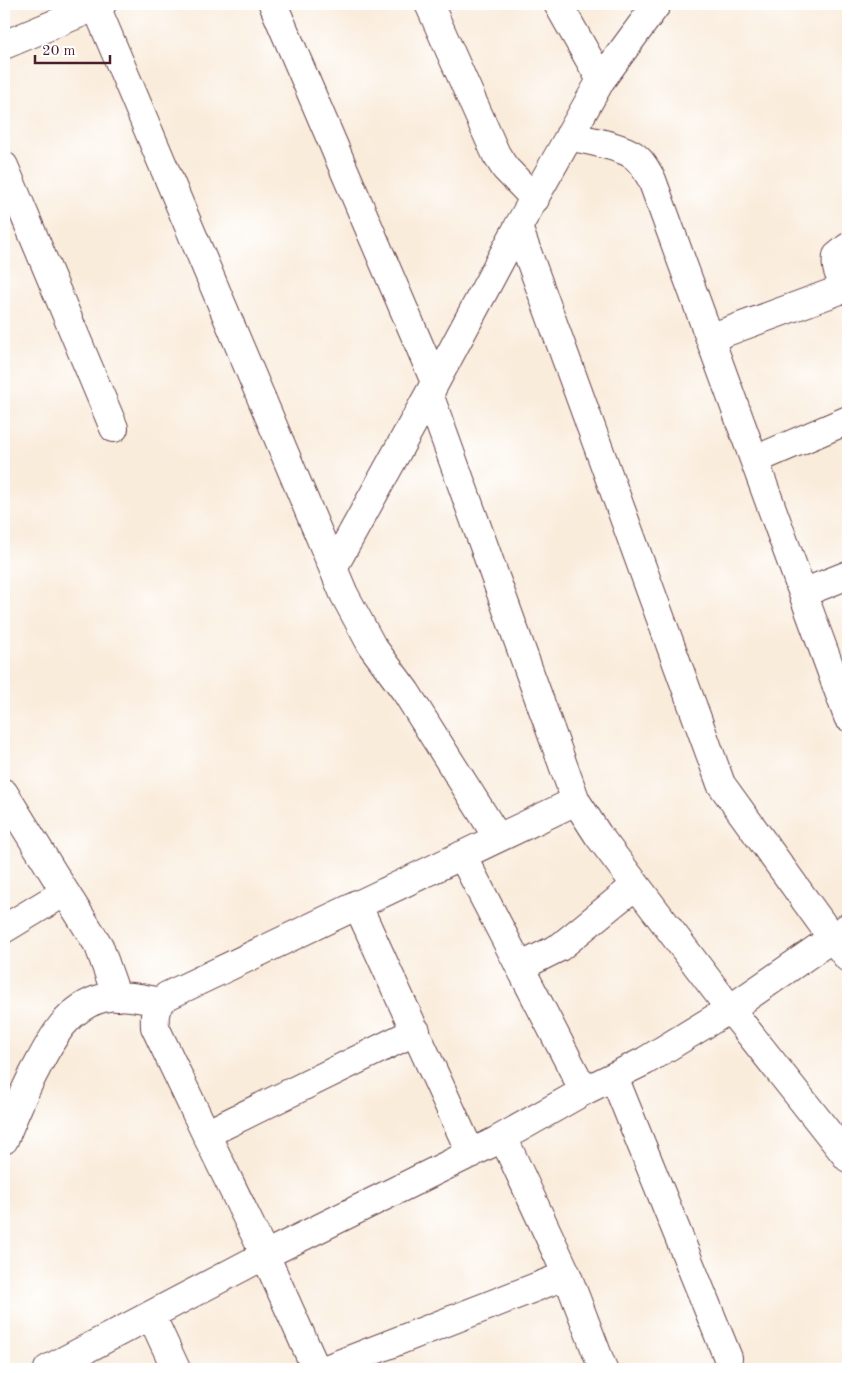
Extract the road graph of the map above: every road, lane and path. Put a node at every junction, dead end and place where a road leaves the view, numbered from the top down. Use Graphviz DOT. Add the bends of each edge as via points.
graph roads {
  1 [pos="273,4"];
  2 [pos="430,4"];
  3 [pos="558,4"];
  4 [pos="657,4"];
  5 [pos="98,5"];
  6 [pos="4,44"];
  7 [pos="601,80"];
  8 [pos="570,136"];
  9 [pos="4,166"];
  10 [pos="535,199"];
  11 [pos="518,228"];
  12 [pos="848,247"];
  13 [pos="848,286"];
  14 [pos="710,338"];
  15 [pos="432,388"];
  16 [pos="848,420"];
  17 [pos="114,428"];
  18 [pos="755,460"];
  19 [pos="333,568"];
  20 [pos="848,575"];
  21 [pos="803,593"];
  22 [pos="848,717"];
  23 [pos="4,793"];
  24 [pos="576,801"];
  25 [pos="498,838"];
  26 [pos="462,855"];
  27 [pos="636,885"];
  28 [pos="65,892"];
  29 [pos="358,904"];
  30 [pos="4,926"];
  31 [pos="843,941"];
  32 [pos="520,967"];
  33 [pos="117,997"];
  34 [pos="160,1002"];
  35 [pos="730,1009"];
  36 [pos="416,1031"];
  37 [pos="614,1077"];
  38 [pos="584,1091"];
  39 [pos="206,1134"];
  40 [pos="504,1137"];
  41 [pos="4,1140"];
  42 [pos="471,1154"];
  43 [pos="848,1158"];
  44 [pos="265,1255"];
  45 [pos="566,1275"];
  46 [pos="151,1315"];
  47 [pos="728,1358"];
  48 [pos="48,1369"];
  49 [pos="176,1369"];
  50 [pos="316,1369"];
  51 [pos="326,1369"];
  52 [pos="603,1369"];
  1 -- 15 [label="street"];
  2 -- 10 [label="street" via="496,154"];
  3 -- 7 [label="street"];
  4 -- 7 [label="street"];
  5 -- 6 [label="street"];
  5 -- 19 [label="street"];
  7 -- 8 [label="street"];
  8 -- 10 [label="street"];
  8 -- 14 [label="street" via="614,147 633,155 644,165"];
  9 -- 17 [label="street"];
  10 -- 11 [label="street"];
  11 -- 15 [label="street"];
  11 -- 31 [label="street" via="721,784"];
  12 -- 13 [label="street" via="837,256 836,264"];
  13 -- 14 [label="street"];
  14 -- 18 [label="street"];
  15 -- 19 [label="street"];
  15 -- 24 [label="street"];
  16 -- 18 [label="street"];
  18 -- 21 [label="street"];
  19 -- 25 [label="street" via="372,646 406,692"];
  20 -- 21 [label="street"];
  21 -- 22 [label="street"];
  23 -- 28 [label="street"];
  24 -- 25 [label="street"];
  24 -- 27 [label="street"];
  25 -- 26 [label="street"];
  26 -- 29 [label="street"];
  26 -- 32 [label="street"];
  27 -- 32 [label="street" via="560,947"];
  27 -- 35 [label="street"];
  28 -- 30 [label="street"];
  28 -- 33 [label="street" via="99,946"];
  29 -- 34 [label="street"];
  29 -- 36 [label="street"];
  31 -- 35 [label="street"];
  32 -- 38 [label="street"];
  33 -- 34 [label="street" via="131,996"];
  33 -- 41 [label="street" via="84,1005 53,1036 21,1098"];
  34 -- 39 [label="street" via="154,1017 155,1027"];
  35 -- 37 [label="street" via="645,1062"];
  35 -- 43 [label="street"];
  36 -- 39 [label="street"];
  36 -- 42 [label="street"];
  37 -- 38 [label="street"];
  37 -- 47 [label="street"];
  38 -- 40 [label="street"];
  39 -- 44 [label="street"];
  40 -- 42 [label="street"];
  40 -- 45 [label="street"];
  42 -- 44 [label="street"];
  44 -- 46 [label="street"];
  44 -- 50 [label="street"];
  45 -- 51 [label="street"];
  45 -- 52 [label="street"];
  46 -- 48 [label="street"];
  46 -- 49 [label="street"];
}
